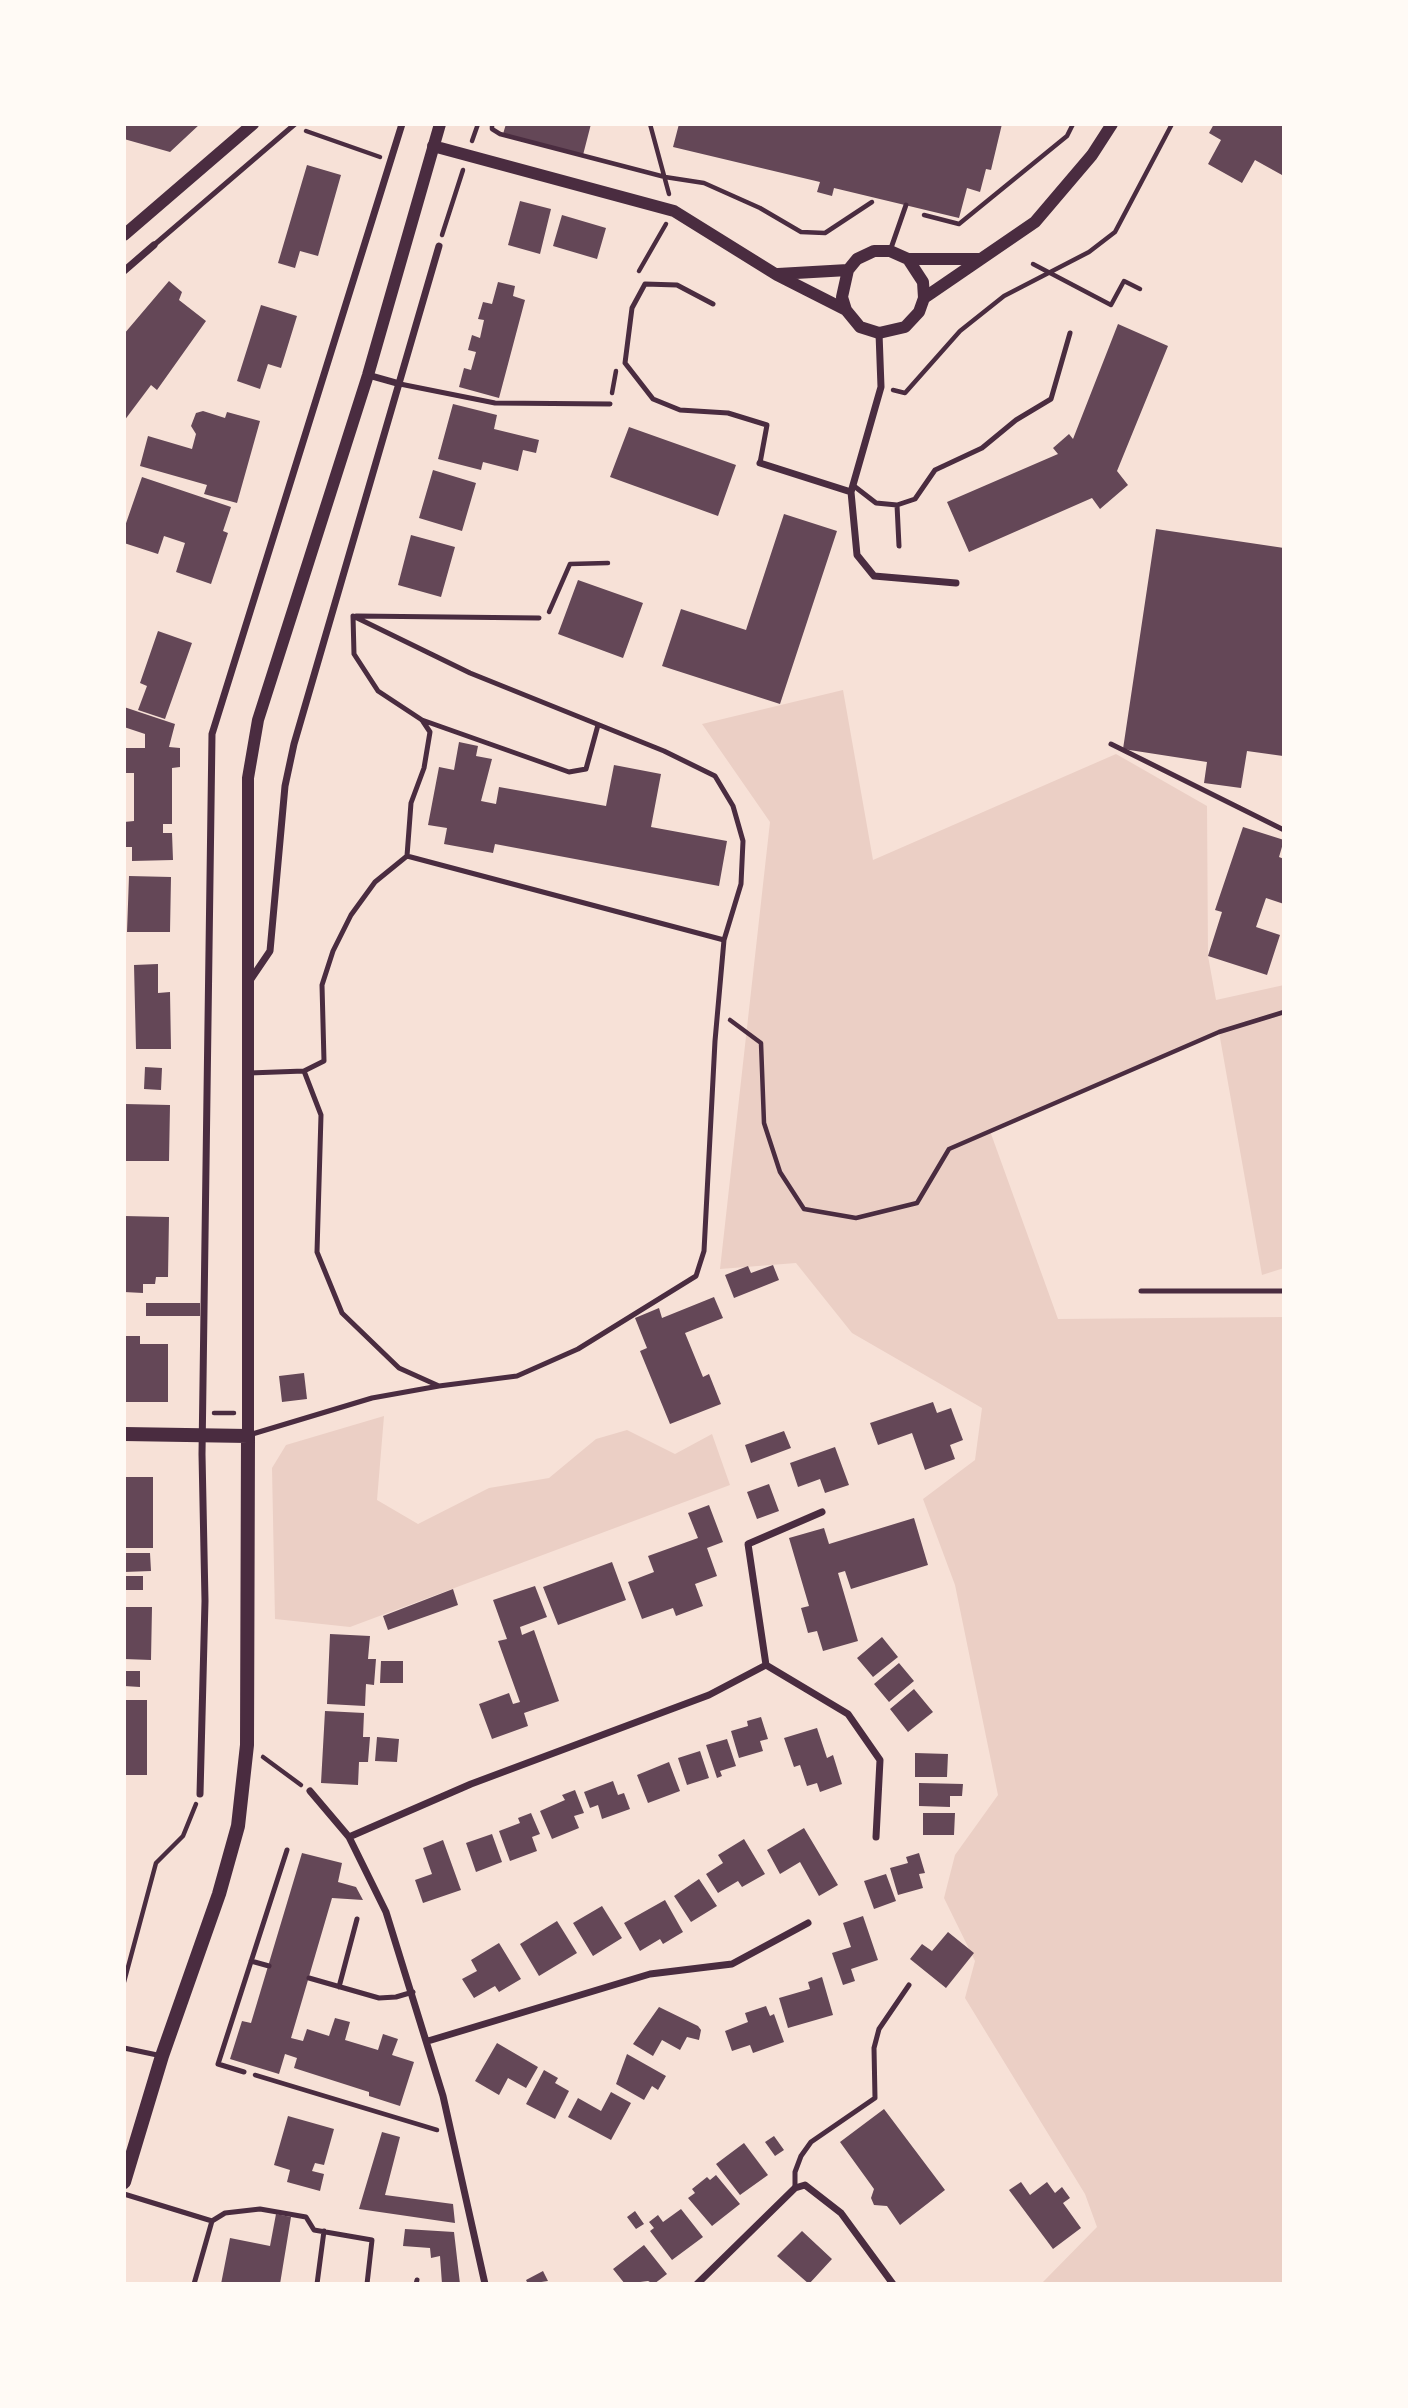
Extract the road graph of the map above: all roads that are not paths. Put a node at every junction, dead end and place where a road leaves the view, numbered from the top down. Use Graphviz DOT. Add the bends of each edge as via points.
graph roads {
  1 [pos="253,124"];
  2 [pos="402,124"];
  3 [pos="440,124"];
  4 [pos="1112,124"];
  5 [pos="294,125"];
  6 [pos="433,146"];
  7 [pos="906,205"];
  8 [pos="124,235"];
  9 [pos="154,245"];
  10 [pos="439,246"];
  11 [pos="890,251"];
  12 [pos="908,258"];
  13 [pos="981,259"];
  14 [pos="848,270"];
  15 [pos="124,271"];
  16 [pos="777,275"];
  17 [pos="924,298"];
  18 [pos="713,304"];
  19 [pos="846,310"];
  20 [pos="879,333"];
  21 [pos="1070,333"];
  22 [pos="368,376"];
  23 [pos="400,384"];
  24 [pos="610,404"];
  25 [pos="760,463"];
  26 [pos="852,489"];
  27 [pos="897,505"];
  28 [pos="899,546"];
  29 [pos="956,583"];
  30 [pos="353,616"];
  31 [pos="539,618"];
  32 [pos="422,720"];
  33 [pos="598,725"];
  34 [pos="1111,744"];
  35 [pos="1284,830"];
  36 [pos="407,856"];
  37 [pos="724,940"];
  38 [pos="247,985"];
  39 [pos="304,1072"];
  40 [pos="246,1073"];
  41 [pos="1141,1291"];
  42 [pos="1284,1291"];
  43 [pos="439,1386"];
  44 [pos="124,1434"];
  45 [pos="203,1436"];
  46 [pos="248,1436"];
  47 [pos="822,1512"];
  48 [pos="766,1664"];
  49 [pos="310,1791"];
  50 [pos="200,1794"];
  51 [pos="349,1836"];
  52 [pos="876,1837"];
  53 [pos="287,1850"];
  54 [pos="357,1919"];
  55 [pos="808,1923"];
  56 [pos="251,1961"];
  57 [pos="269,1966"];
  58 [pos="309,1978"];
  59 [pos="909,1984"];
  60 [pos="339,1987"];
  61 [pos="413,1992"];
  62 [pos="428,2041"];
  63 [pos="124,2048"];
  64 [pos="162,2056"];
  65 [pos="244,2071"];
  66 [pos="124,2182"];
  67 [pos="795,2188"];
  68 [pos="124,2194"];
  69 [pos="212,2221"];
  70 [pos="324,2231"];
  71 [pos="194,2284"];
  72 [pos="317,2284"];
  73 [pos="367,2284"];
  74 [pos="485,2284"];
  75 [pos="697,2284"];
  76 [pos="892,2284"];
  1 -- 8 [label="street"];
  2 -- 45 [label="street" via="212,734"];
  3 -- 6 [label="street"];
  4 -- 13 [label="street" via="1035,222"];
  5 -- 9 [label="lane"];
  6 -- 16 [label="street" via="674,211"];
  6 -- 22 [label="street"];
  7 -- 11 [label="lane"];
  9 -- 15 [label="street"];
  10 -- 23 [label="street"];
  11 -- 12 [label="street"];
  11 -- 14 [label="street" via="874,251"];
  12 -- 13 [label="street"];
  12 -- 17 [label="street" via="923,282"];
  13 -- 17 [label="street"];
  14 -- 16 [label="street"];
  14 -- 19 [label="street" via="842,296"];
  16 -- 19 [label="street"];
  17 -- 20 [label="street" via="905,327"];
  18 -- 25 [label="lane" via="677,285 645,284 632,308 625,363 653,399 680,410 728,413 767,425"];
  19 -- 20 [label="street" via="860,327"];
  20 -- 26 [label="street" via="881,387"];
  21 -- 27 [label="lane" via="1051,399 982,448 935,470 915,499"];
  22 -- 23 [label="street"];
  22 -- 38 [label="street" via="258,720 248,778"];
  23 -- 24 [label="lane" via="495,403"];
  23 -- 38 [label="street" via="294,744 285,786 270,951"];
  25 -- 26 [label="street"];
  26 -- 27 [label="lane" via="876,503"];
  26 -- 29 [label="street" via="857,555 874,576"];
  27 -- 28 [label="lane"];
  30 -- 31 [label="lane"];
  30 -- 32 [label="lane" via="354,654 378,691"];
  30 -- 33 [label="lane" via="470,673"];
  32 -- 33 [label="lane" via="569,772 586,769"];
  32 -- 36 [label="lane" via="430,732 424,768 411,803"];
  33 -- 37 [label="lane" via="715,776 733,806 743,841 741,884"];
  34 -- 35 [label="lane"];
  36 -- 37 [label="lane"];
  36 -- 39 [label="lane" via="376,882 351,915 333,951 322,985 324,1061"];
  37 -- 43 [label="lane" via="704,1251 696,1276 578,1349 517,1376"];
  38 -- 40 [label="street"];
  39 -- 40 [label="lane"];
  39 -- 43 [label="lane" via="321,1115 317,1252 342,1313 399,1368"];
  40 -- 46 [label="street"];
  41 -- 42 [label="lane"];
  43 -- 46 [label="lane" via="372,1398"];
  44 -- 45 [label="main road"];
  45 -- 46 [label="main road"];
  45 -- 50 [label="street"];
  46 -- 64 [label="main road" via="247,1745 238,1826"];
  47 -- 48 [label="street" via="748,1544"];
  48 -- 51 [label="street" via="709,1695 471,1784"];
  48 -- 52 [label="street" via="848,1714 880,1760"];
  49 -- 51 [label="street"];
  51 -- 61 [label="street" via="386,1912"];
  53 -- 56 [label="lane"];
  54 -- 60 [label="lane"];
  55 -- 62 [label="street" via="732,1964 650,1974"];
  56 -- 57 [label="lane"];
  56 -- 65 [label="lane" via="218,2064"];
  58 -- 60 [label="lane"];
  59 -- 67 [label="lane" via="879,2029 874,2048 876,2098 811,2142 795,2172"];
  60 -- 61 [label="lane" via="379,1998"];
  61 -- 62 [label="street"];
  62 -- 74 [label="street"];
  63 -- 64 [label="lane"];
  64 -- 66 [label="main road"];
  67 -- 75 [label="street"];
  67 -- 76 [label="street" via="805,2185 841,2213"];
  68 -- 69 [label="lane"];
  69 -- 70 [label="lane" via="225,2213 260,2209 306,2217 314,2230"];
  69 -- 71 [label="lane"];
  70 -- 72 [label="lane"];
  70 -- 73 [label="lane" via="372,2240"];
}
